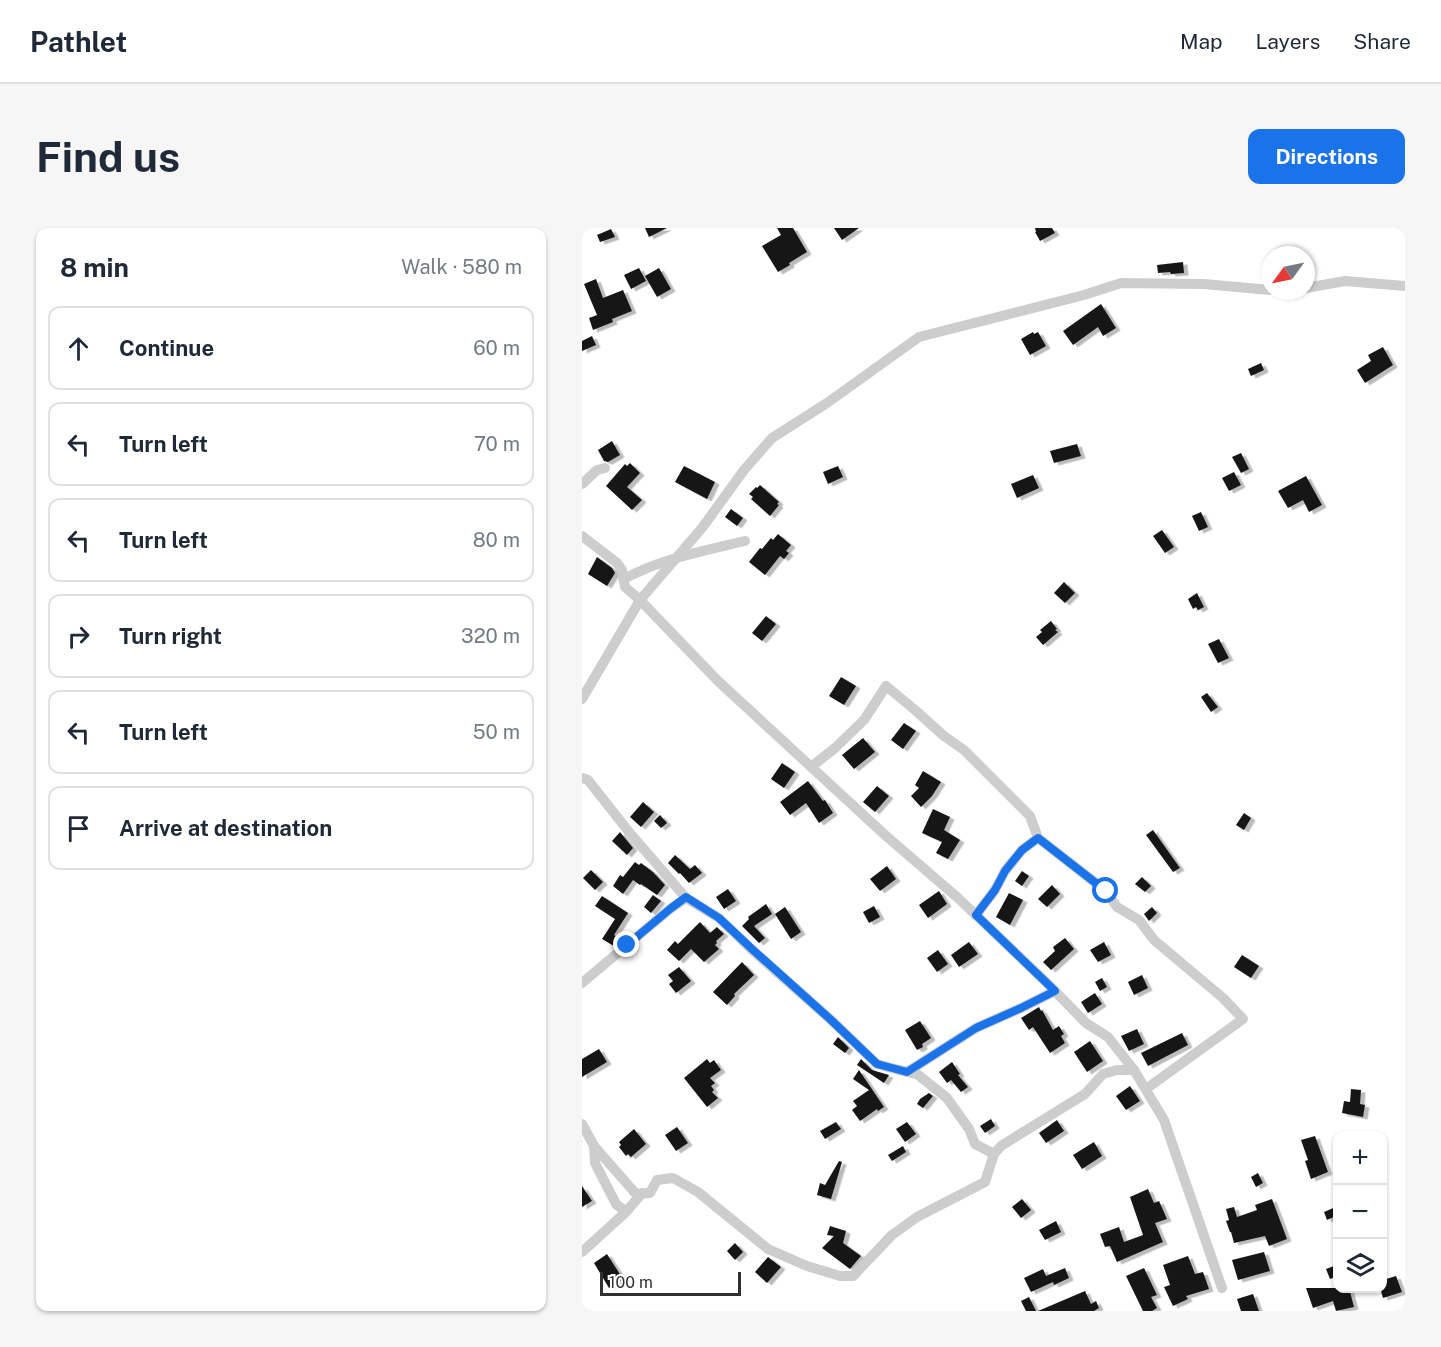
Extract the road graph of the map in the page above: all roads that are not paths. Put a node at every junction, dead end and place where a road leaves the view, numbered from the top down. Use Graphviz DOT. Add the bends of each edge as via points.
graph roads {
  1 [pos="1315,286"];
  2 [pos="1405,286"];
  3 [pos="1261,289"];
  4 [pos="605,468"];
  5 [pos="582,484"];
  6 [pos="582,536"];
  7 [pos="745,541"];
  8 [pos="675,558"];
  9 [pos="623,579"];
  10 [pos="640,600"];
  11 [pos="582,699"];
  12 [pos="812,767"];
  13 [pos="582,778"];
  14 [pos="1038,838"];
  15 [pos="686,897"];
  16 [pos="976,915"];
  17 [pos="582,983"];
  18 [pos="1055,991"];
  19 [pos="1134,1070"];
  20 [pos="907,1072"];
  21 [pos="1146,1089"];
  22 [pos="582,1124"];
  23 [pos="594,1146"];
  24 [pos="994,1154"];
  25 [pos="642,1193"];
  26 [pos="627,1212"];
  27 [pos="582,1252"];
  28 [pos="1222,1288"];
  1 -- 2 [label="street" via="1345,281"];
  3 -- 8 [label="street" via="1121,283 919,337 772,438"];
  4 -- 5 [label="street"];
  6 -- 9 [label="street" via="616,563"];
  7 -- 8 [label="street"];
  8 -- 9 [label="street"];
  8 -- 10 [label="street"];
  9 -- 10 [label="street" via="625,587"];
  10 -- 11 [label="street"];
  10 -- 12 [label="street" via="718,681"];
  12 -- 14 [label="street" via="864,720 886,686 964,750 1030,816"];
  12 -- 16 [label="street"];
  13 -- 15 [label="street" via="588,780"];
  14 -- 16 [label="street" via="1005,871"];
  14 -- 21 [label="street" via="1106,891 1117,908 1139,920 1154,940 1243,1019"];
  15 -- 17 [label="street"];
  15 -- 20 [label="street" via="719,918 877,1064"];
  16 -- 18 [label="street"];
  18 -- 19 [label="street" via="1086,1023 1108,1036"];
  18 -- 20 [label="street" via="976,1028"];
  19 -- 21 [label="street"];
  19 -- 24 [label="street" via="1103,1074 1085,1094"];
  20 -- 24 [label="street" via="917,1074 947,1098 975,1144"];
  21 -- 28 [label="street" via="1164,1120"];
  22 -- 23 [label="street"];
  23 -- 25 [label="street" via="636,1194"];
  23 -- 26 [label="street" via="595,1163 616,1203"];
  24 -- 25 [label="street" via="985,1182 917,1217 892,1235 853,1276 807,1266 768,1249 699,1192 673,1178 657,1180 650,1193"];
  25 -- 26 [label="street"];
  26 -- 27 [label="street"];
}
